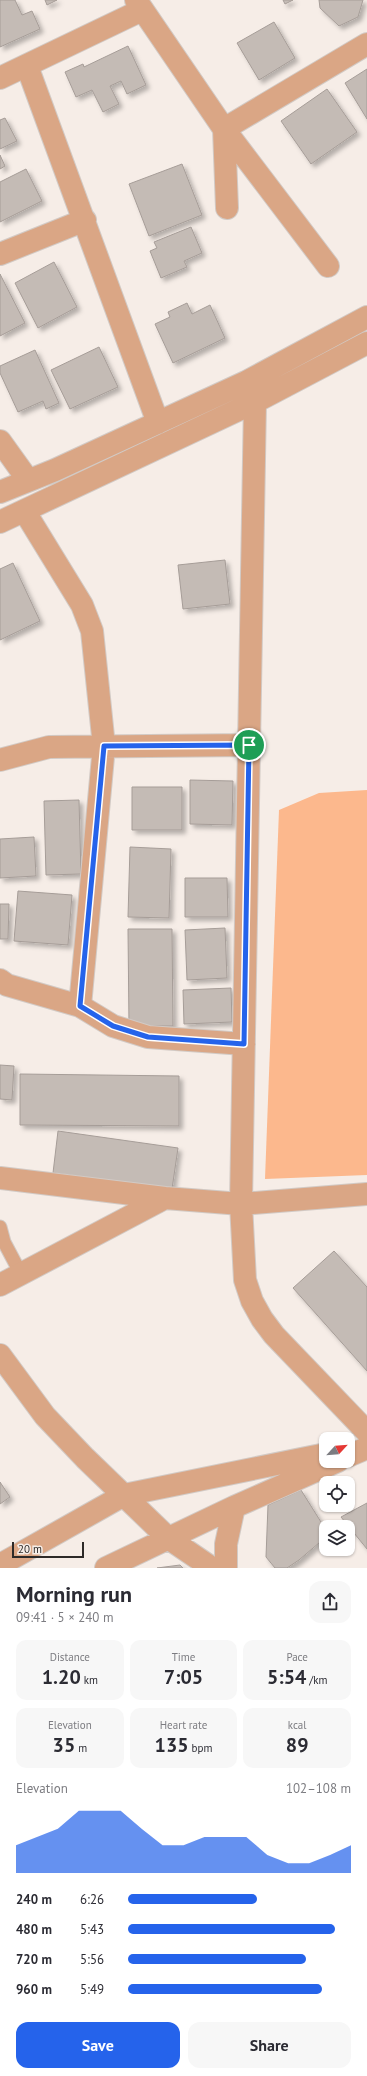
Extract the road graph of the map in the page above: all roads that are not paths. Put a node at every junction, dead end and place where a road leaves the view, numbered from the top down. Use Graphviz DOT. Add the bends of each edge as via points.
graph roads {
  1 [pos="139,5"];
  2 [pos="367,44"];
  3 [pos="27,66"];
  4 [pos="0,78"];
  5 [pos="224,129"];
  6 [pos="227,208"];
  7 [pos="85,220"];
  8 [pos="0,254"];
  9 [pos="328,266"];
  10 [pos="367,317"];
  11 [pos="367,343"];
  12 [pos="255,402"];
  13 [pos="158,423"];
  14 [pos="0,441"];
  15 [pos="28,480"];
  16 [pos="0,492"];
  17 [pos="25,512"];
  18 [pos="0,522"];
  19 [pos="249,745"];
  20 [pos="104,746"];
  21 [pos="0,760"];
  22 [pos="0,980"];
  23 [pos="80,1006"];
  24 [pos="244,1044"];
  25 [pos="0,1178"];
  26 [pos="367,1194"];
  27 [pos="165,1198"];
  28 [pos="241,1204"];
  29 [pos="0,1227"];
  30 [pos="21,1274"];
  31 [pos="0,1285"];
  32 [pos="0,1355"];
  33 [pos="367,1432"];
  34 [pos="367,1447"];
  35 [pos="355,1448"];
  36 [pos="355,1453"];
  37 [pos="319,1455"];
  38 [pos="322,1468"];
  39 [pos="124,1495"];
  40 [pos="234,1507"];
  41 [pos="168,1538"];
  42 [pos="0,1565"];
  43 [pos="106,1568"];
  44 [pos="212,1568"];
  45 [pos="226,1568"];
  1 -- 3 [label="street"];
  1 -- 5 [label="street"];
  2 -- 5 [label="street"];
  3 -- 4 [label="street"];
  3 -- 7 [label="street"];
  5 -- 6 [label="street"];
  5 -- 9 [label="street"];
  7 -- 8 [label="street"];
  7 -- 13 [label="street"];
  10 -- 13 [label="street" via="246,382"];
  11 -- 12 [label="street"];
  12 -- 17 [label="street"];
  12 -- 19 [label="street"];
  13 -- 15 [label="street"];
  14 -- 15 [label="street"];
  15 -- 16 [label="street"];
  17 -- 18 [label="street"];
  17 -- 20 [label="street" via="82,605 92,631"];
  19 -- 20 [label="street"];
  19 -- 24 [label="street"];
  20 -- 21 [label="street" via="49,747"];
  20 -- 23 [label="street"];
  22 -- 23 [label="street" via="7,985"];
  23 -- 24 [label="street" via="113,1026 148,1037"];
  24 -- 28 [label="street"];
  25 -- 27 [label="street"];
  26 -- 28 [label="street"];
  27 -- 28 [label="street"];
  27 -- 30 [label="street"];
  28 -- 33 [label="street" via="245,1280 252,1301 274,1335"];
  29 -- 30 [label="lane" via="4,1242"];
  30 -- 31 [label="street"];
  32 -- 39 [label="street" via="45,1416"];
  34 -- 35 [label="street"];
  34 -- 36 [label="street"];
  37 -- 39 [label="street"];
  38 -- 40 [label="street"];
  39 -- 41 [label="street"];
  39 -- 42 [label="street"];
  40 -- 41 [label="street"];
  40 -- 45 [label="street" via="226,1544"];
  41 -- 43 [label="street"];
  41 -- 44 [label="street"];
}
